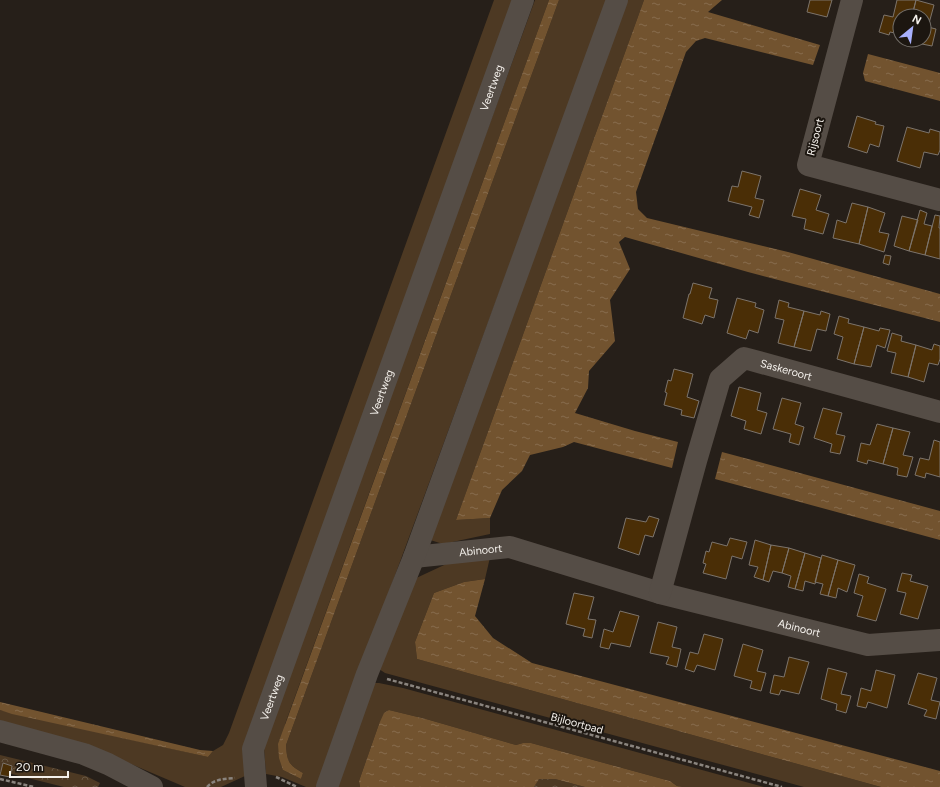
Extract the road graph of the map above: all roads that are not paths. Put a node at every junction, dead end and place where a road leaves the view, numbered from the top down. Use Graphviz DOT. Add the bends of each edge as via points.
graph roads {
  1 [pos="524,0"];
  2 [pos="617,0"];
  3 [pos="852,0"];
  4 [pos="940,200"];
  5 [pos="940,412"];
  6 [pos="414,557"];
  7 [pos="660,593"];
  8 [pos="940,640"];
  9 [pos="0,732"];
  10 [pos="84,754"];
  11 [pos="121,787"];
  12 [pos="152,787"];
  13 [pos="256,787"];
  14 [pos="327,787"];
  1 -- 13 [label="street, Veertweg" via="252,749"];
  2 -- 6 [label="street"];
  3 -- 4 [label="street, Rijsoort" via="808,165"];
  5 -- 7 [label="street, Saskeroort" via="744,358 720,379"];
  6 -- 7 [label="street, Abinoort" via="510,546"];
  6 -- 14 [label="street" via="367,674"];
  7 -- 8 [label="street, Abinoort" via="868,645"];
  9 -- 10 [label="street"];
  10 -- 11 [label="street" via="98,774"];
  10 -- 12 [label="street"];
}
